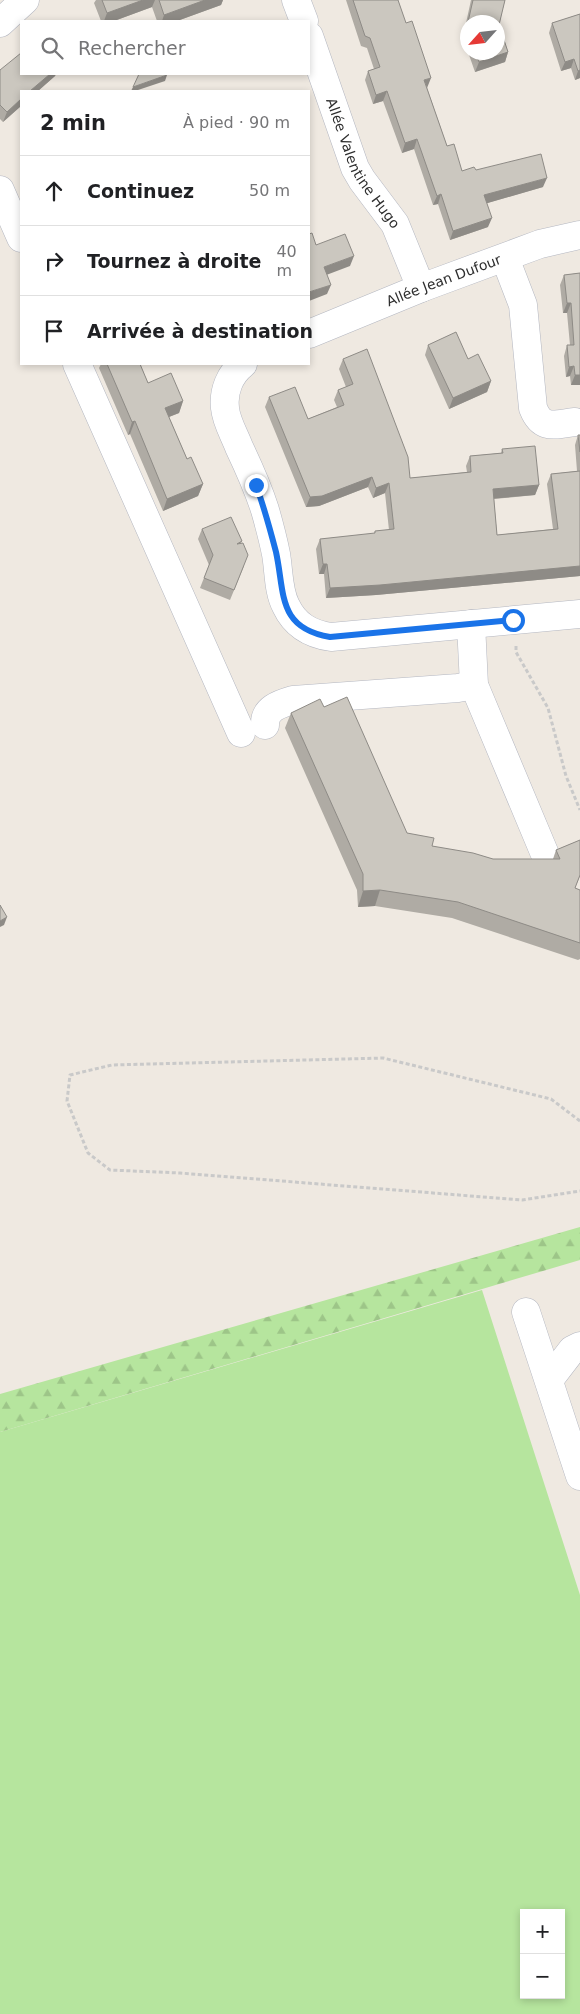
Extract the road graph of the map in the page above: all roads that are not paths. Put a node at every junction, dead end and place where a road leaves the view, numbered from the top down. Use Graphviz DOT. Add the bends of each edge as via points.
graph roads {
  1 [pos="25,0"];
  2 [pos="296,0"];
  3 [pos="304,20"];
  4 [pos="0,23"];
  5 [pos="310,39"];
  6 [pos="0,190"];
  7 [pos="580,235"];
  8 [pos="20,236"];
  9 [pos="505,258"];
  10 [pos="421,288"];
  11 [pos="310,334"];
  12 [pos="77,365"];
  13 [pos="242,365"];
  14 [pos="575,422"];
  15 [pos="580,614"];
  16 [pos="471,624"];
  17 [pos="474,685"];
  18 [pos="544,852"];
  19 [pos="526,1312"];
  20 [pos="580,1346"];
  21 [pos="549,1380"];
  22 [pos="580,1476"];
  1 -- 4 [label="street"];
  2 -- 3 [label="street"];
  5 -- 10 [label="street, Allée Valentine Hugo" via="355,168 395,224"];
  6 -- 8 [label="street"];
  7 -- 9 [label="street, Allée Jean Dufour" via="547,242"];
  9 -- 10 [label="street, Allée Jean Dufour"];
  9 -- 14 [label="street" via="522,306 536,417 546,424"];
  10 -- 11 [label="street, Allée Jean Dufour"];
  12 -- 17 [label="street" via="253,729 265,720 270,710 292,700"];
  13 -- 16 [label="street" via="227,388 226,418 256,485 276,554 283,598 297,622 310,632 330,637"];
  15 -- 16 [label="street"];
  16 -- 17 [label="street"];
  17 -- 18 [label="street"];
  19 -- 21 [label="street"];
  20 -- 21 [label="street" via="572,1350"];
  21 -- 22 [label="street"];
}
